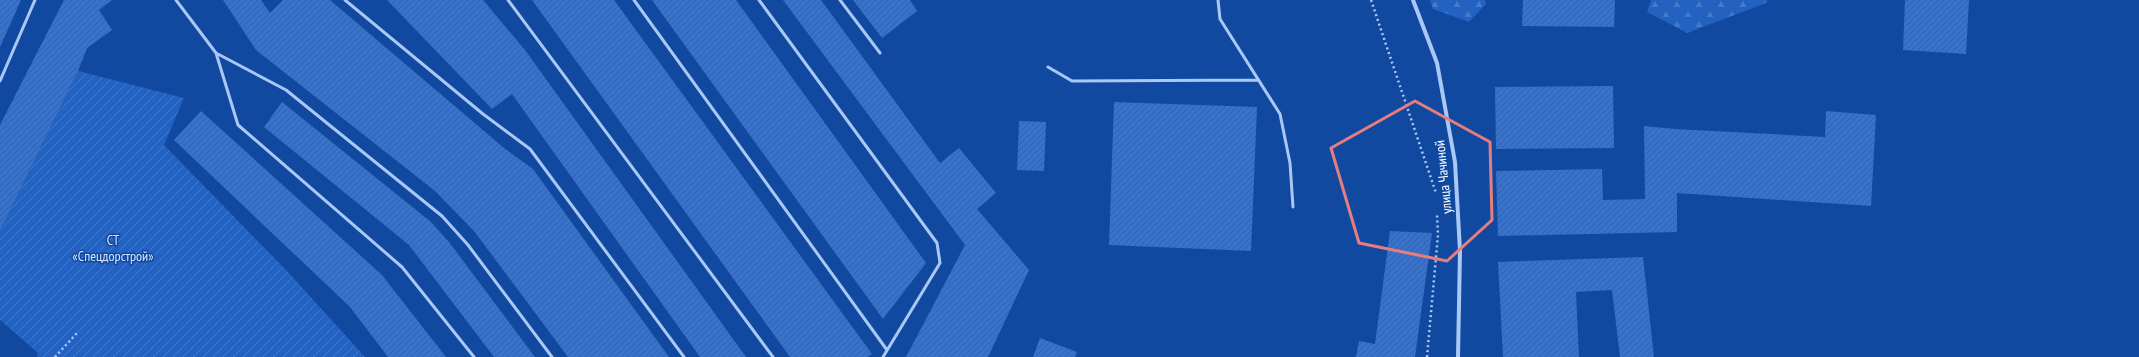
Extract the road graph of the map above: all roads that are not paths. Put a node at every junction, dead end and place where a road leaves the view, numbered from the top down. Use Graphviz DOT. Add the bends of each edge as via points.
graph roads {
  1 [pos="35,0"];
  2 [pos="176,0"];
  3 [pos="345,0"];
  4 [pos="508,0"];
  5 [pos="634,0"];
  6 [pos="759,0"];
  7 [pos="840,0"];
  8 [pos="1218,0"];
  9 [pos="1413,0"];
  10 [pos="216,53"];
  11 [pos="880,53"];
  12 [pos="1048,67"];
  13 [pos="1258,80"];
  14 [pos="0,81"];
  15 [pos="1293,207"];
  16 [pos="887,350"];
  17 [pos="474,357"];
  18 [pos="552,357"];
  19 [pos="684,357"];
  20 [pos="773,357"];
  21 [pos="884,357"];
  22 [pos="1458,357"];
  1 -- 14 [label="lane"];
  2 -- 10 [label="lane"];
  3 -- 19 [label="lane" via="483,114 530,149"];
  4 -- 20 [label="lane"];
  5 -- 16 [label="lane"];
  6 -- 16 [label="lane" via="937,243 940,263"];
  7 -- 11 [label="lane"];
  8 -- 13 [label="lane" via="1220,20"];
  9 -- 22 [label="street, улица Чачиной" via="1437,63 1455,162 1460,251"];
  10 -- 17 [label="lane" via="238,125 402,267"];
  10 -- 18 [label="lane" via="286,90 442,216 468,245"];
  12 -- 13 [label="lane" via="1072,81"];
  13 -- 15 [label="lane" via="1280,114 1290,163"];
  16 -- 21 [label="lane"];
}
